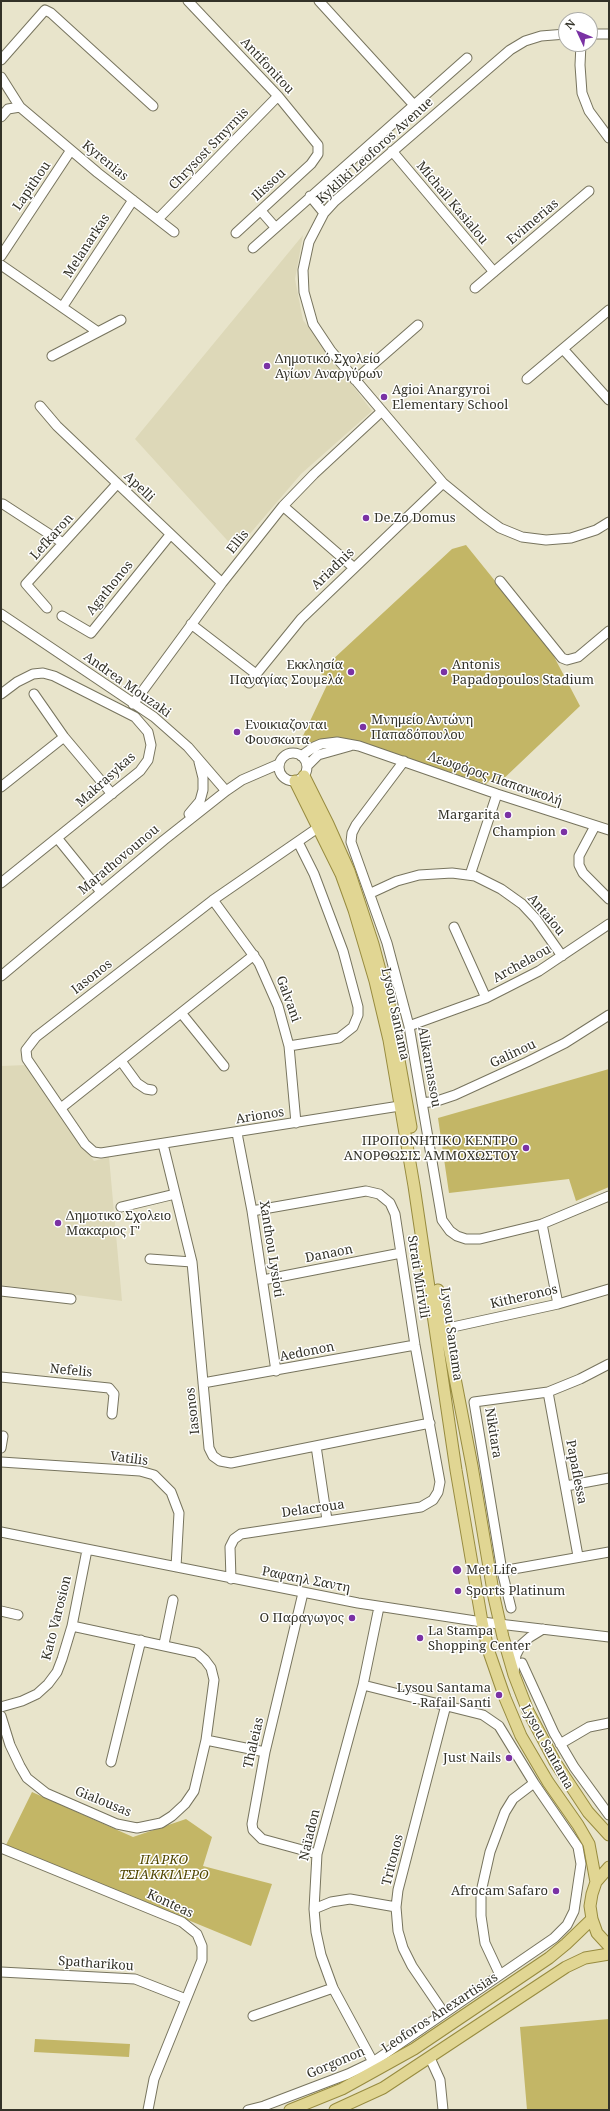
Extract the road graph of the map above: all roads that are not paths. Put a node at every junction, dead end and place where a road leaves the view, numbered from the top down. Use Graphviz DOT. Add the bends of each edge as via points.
graph roads {
  1 [pos="188,1"];
  2 [pos="319,1"];
  3 [pos="598,34"];
  4 [pos="609,34"];
  5 [pos="558,35"];
  6 [pos="581,52"];
  7 [pos="467,58"];
  8 [pos="1,60"];
  9 [pos="1,77"];
  10 [pos="278,96"];
  11 [pos="413,104"];
  12 [pos="153,106"];
  13 [pos="20,107"];
  14 [pos="3,114"];
  15 [pos="609,138"];
  16 [pos="71,150"];
  17 [pos="392,151"];
  18 [pos="318,154"];
  19 [pos="589,191"];
  20 [pos="310,196"];
  21 [pos="133,200"];
  22 [pos="261,211"];
  23 [pos="324,213"];
  24 [pos="158,219"];
  25 [pos="276,227"];
  26 [pos="174,232"];
  27 [pos="236,233"];
  28 [pos="253,248"];
  29 [pos="1,256"];
  30 [pos="1,265"];
  31 [pos="494,272"];
  32 [pos="475,288"];
  33 [pos="63,306"];
  34 [pos="609,310"];
  35 [pos="121,320"];
  36 [pos="418,325"];
  37 [pos="98,332"];
  38 [pos="563,349"];
  39 [pos="52,356"];
  40 [pos="527,379"];
  41 [pos="355,380"];
  42 [pos="609,400"];
  43 [pos="40,406"];
  44 [pos="382,411"];
  45 [pos="443,483"];
  46 [pos="117,484"];
  47 [pos="4,504"];
  48 [pos="283,506"];
  49 [pos="609,522"];
  50 [pos="170,535"];
  51 [pos="64,543"];
  52 [pos="353,567"];
  53 [pos="500,580"];
  54 [pos="222,583"];
  55 [pos="47,608"];
  56 [pos="1,614"];
  57 [pos="62,616"];
  58 [pos="191,624"];
  59 [pos="609,630"];
  60 [pos="256,674"];
  61 [pos="249,683"];
  62 [pos="1,694"];
  63 [pos="34,694"];
  64 [pos="133,704"];
  65 [pos="64,737"];
  66 [pos="350,746"];
  67 [pos="301,756"];
  68 [pos="198,759"];
  69 [pos="404,761"];
  70 [pos="279,764"];
  71 [pos="259,773"];
  72 [pos="302,774"];
  73 [pos="282,777"];
  74 [pos="1,787"];
  75 [pos="226,791"];
  76 [pos="112,794"];
  77 [pos="497,794"];
  78 [pos="595,826"];
  79 [pos="319,827"];
  80 [pos="176,830"];
  81 [pos="609,830"];
  82 [pos="58,839"];
  83 [pos="298,842"];
  84 [pos="470,875"];
  85 [pos="1,883"];
  86 [pos="101,892"];
  87 [pos="371,893"];
  88 [pos="609,899"];
  89 [pos="213,900"];
  90 [pos="609,924"];
  91 [pos="454,927"];
  92 [pos="254,955"];
  93 [pos="562,956"];
  94 [pos="1,976"];
  95 [pos="486,998"];
  96 [pos="182,1014"];
  97 [pos="609,1015"];
  98 [pos="409,1026"];
  99 [pos="289,1046"];
  100 [pos="121,1061"];
  101 [pos="224,1066"];
  102 [pos="152,1090"];
  103 [pos="422,1102"];
  104 [pos="404,1106"];
  105 [pos="61,1108"];
  106 [pos="296,1123"];
  107 [pos="237,1133"];
  108 [pos="163,1144"];
  109 [pos="117,1152"];
  110 [pos="175,1194"];
  111 [pos="609,1196"];
  112 [pos="121,1207"];
  113 [pos="252,1211"];
  114 [pos="542,1224"];
  115 [pos="401,1253"];
  116 [pos="150,1259"];
  117 [pos="192,1262"];
  118 [pos="263,1280"];
  119 [pos="609,1288"];
  120 [pos="1,1291"];
  121 [pos="71,1299"];
  122 [pos="558,1304"];
  123 [pos="440,1329"];
  124 [pos="416,1345"];
  125 [pos="609,1364"];
  126 [pos="276,1371"];
  127 [pos="1,1377"];
  128 [pos="203,1383"];
  129 [pos="548,1392"];
  130 [pos="112,1414"];
  131 [pos="430,1423"];
  132 [pos="3,1436"];
  133 [pos="316,1446"];
  134 [pos="1,1448"];
  135 [pos="1,1462"];
  136 [pos="609,1478"];
  137 [pos="566,1486"];
  138 [pos="435,1497"];
  139 [pos="326,1520"];
  140 [pos="1,1532"];
  141 [pos="87,1550"];
  142 [pos="609,1552"];
  143 [pos="578,1556"];
  144 [pos="176,1567"];
  145 [pos="502,1571"];
  146 [pos="231,1579"];
  147 [pos="303,1594"];
  148 [pos="173,1600"];
  149 [pos="379,1607"];
  150 [pos="511,1608"];
  151 [pos="1,1611"];
  152 [pos="18,1615"];
  153 [pos="482,1622"];
  154 [pos="499,1623"];
  155 [pos="72,1626"];
  156 [pos="543,1629"];
  157 [pos="609,1637"];
  158 [pos="141,1640"];
  159 [pos="164,1644"];
  160 [pos="522,1663"];
  161 [pos="514,1675"];
  162 [pos="363,1685"];
  163 [pos="446,1705"];
  164 [pos="1,1707"];
  165 [pos="1,1716"];
  166 [pos="609,1723"];
  167 [pos="206,1740"];
  168 [pos="560,1744"];
  169 [pos="265,1752"];
  170 [pos="111,1762"];
  171 [pos="534,1783"];
  172 [pos="609,1816"];
  173 [pos="609,1835"];
  174 [pos="1,1848"];
  175 [pos="317,1854"];
  176 [pos="609,1867"];
  177 [pos="596,1882"];
  178 [pos="396,1906"];
  179 [pos="314,1909"];
  180 [pos="592,1919"];
  181 [pos="609,1946"];
  182 [pos="609,1954"];
  183 [pos="1,1972"];
  184 [pos="500,1975"];
  185 [pos="333,1988"];
  186 [pos="186,1999"];
  187 [pos="444,2013"];
  188 [pos="253,2016"];
  189 [pos="430,2058"];
  190 [pos="373,2062"];
  191 [pos="148,2110"];
  192 [pos="248,2110"];
  193 [pos="290,2110"];
  194 [pos="335,2110"];
  195 [pos="443,2110"];
  1 -- 10 [label="street, Antifonitou"];
  2 -- 11 [label="street"];
  3 -- 4 [label="street"];
  5 -- 17 [label="street, Kykliki Leoforos Avenue" via="525,41 510,50"];
  6 -- 15 [label="street" via="582,93 589,111"];
  7 -- 11 [label="street"];
  8 -- 12 [label="street" via="45,10"];
  9 -- 13 [label="street, Kyrenias"];
  10 -- 18 [label="street, Antifonitou" via="312,135 318,145"];
  10 -- 24 [label="street, Chrysost Smyrnis"];
  11 -- 20 [label="street"];
  13 -- 14 [label="street" via="14,106"];
  13 -- 16 [label="street, Kyrenias"];
  16 -- 21 [label="street, Kyrenias"];
  16 -- 29 [label="street, Lapithou"];
  17 -- 23 [label="street, Kykliki Leoforos Avenue"];
  17 -- 31 [label="street, Michaïl Kasialou"];
  18 -- 22 [label="street, Ilissou" via="311,164"];
  19 -- 31 [label="street, Evimerias"];
  20 -- 23 [label="street"];
  20 -- 25 [label="street"];
  21 -- 24 [label="street, Kyrenias"];
  21 -- 33 [label="street, Melanarkas"];
  22 -- 25 [label="street"];
  22 -- 27 [label="street, Ilissou"];
  23 -- 41 [label="street, Kykliki Leoforos Avenue" via="309,242 303,270 304,292 318,332"];
  24 -- 26 [label="street, Kyrenias"];
  25 -- 28 [label="street"];
  30 -- 33 [label="street"];
  31 -- 32 [label="street, Evimerias"];
  33 -- 37 [label="street"];
  34 -- 38 [label="street"];
  35 -- 37 [label="street"];
  36 -- 41 [label="street"];
  37 -- 39 [label="street"];
  38 -- 40 [label="street"];
  38 -- 42 [label="street"];
  41 -- 44 [label="street, Kykliki Leoforos Avenue"];
  43 -- 46 [label="street, Apelli"];
  44 -- 45 [label="street, Kykliki Leoforos Avenue"];
  44 -- 48 [label="street, Ellis"];
  45 -- 49 [label="street, Kykliki Leoforos Avenue" via="500,528 522,537 546,540 571,538 596,530"];
  45 -- 52 [label="street, Ariadnis"];
  46 -- 50 [label="street, Apelli"];
  46 -- 51 [label="street, Lefkaron"];
  47 -- 51 [label="street"];
  48 -- 52 [label="street"];
  48 -- 54 [label="street, Ellis"];
  50 -- 54 [label="street, Apelli"];
  50 -- 57 [label="street, Agathonos" via="91,633"];
  51 -- 55 [label="street, Lefkaron" via="26,584"];
  52 -- 60 [label="street, Ariadnis" via="301,619"];
  53 -- 59 [label="street" via="566,660 578,657"];
  54 -- 58 [label="street, Ellis"];
  56 -- 64 [label="street, Andrea Mouzaki"];
  58 -- 60 [label="street"];
  58 -- 64 [label="street, Ellis"];
  60 -- 61 [label="street, Ariadnis"];
  62 -- 76 [label="street, Makrasykas" via="27,676 48,674 135,717 150,737 149,755 140,770"];
  63 -- 65 [label="street"];
  64 -- 68 [label="street, Andrea Mouzaki" via="154,717"];
  65 -- 74 [label="street"];
  65 -- 76 [label="street"];
  66 -- 67 [label="street, Λεωφόρος Παπανικολή" via="337,742 321,744"];
  66 -- 69 [label="street, Λεωφόρος Παπανικολή" via="368,748"];
  66 -- 72 [label="street, Λεωφόρος Παπανικολή" via="318,755"];
  67 -- 70 [label="street" via="288,754"];
  67 -- 72 [label="street"];
  68 -- 75 [label="street, Andrea Mouzaki"];
  68 -- 80 [label="street" via="203,778 202,796"];
  69 -- 77 [label="street, Λεωφόρος Παπανικολή"];
  69 -- 87 [label="street, Alikarnassou" via="352,833 350,842 353,852"];
  70 -- 71 [label="street, Marathovounou"];
  70 -- 73 [label="street"];
  71 -- 73 [label="street"];
  71 -- 75 [label="street, Marathovounou"];
  72 -- 73 [label="street" via="286,780"];
  72 -- 79 [label="main road, Lysou Santama"];
  72 -- 104 [label="main road, Lysou Santama" via="349,871 373,944 389,1004"];
  75 -- 80 [label="street, Marathovounou"];
  76 -- 82 [label="street, Makrasykas"];
  77 -- 78 [label="street, Λεωφόρος Παπανικολή"];
  77 -- 84 [label="street"];
  78 -- 81 [label="street, Λεωφόρος Παπανικολή"];
  78 -- 88 [label="street" via="579,856 579,865 583,873"];
  79 -- 83 [label="street, Iasonos"];
  79 -- 104 [label="main road, Lysou Santama" via="344,881 375,981"];
  80 -- 86 [label="street, Marathovounou"];
  82 -- 85 [label="street, Makrasykas"];
  82 -- 86 [label="street"];
  83 -- 89 [label="street, Iasonos"];
  83 -- 99 [label="street" via="314,874 343,951 358,1015 353,1027 339,1038"];
  84 -- 87 [label="street, Antaiou" via="419,874"];
  84 -- 93 [label="street, Antaiou" via="501,889 522,904"];
  86 -- 94 [label="street, Marathovounou"];
  87 -- 98 [label="street, Alikarnassou"];
  89 -- 92 [label="street, Galvani"];
  89 -- 105 [label="street, Iasonos" via="36,1037 28,1046 27,1059"];
  90 -- 93 [label="street, Archelaou"];
  91 -- 95 [label="street, Archelaou"];
  92 -- 96 [label="street"];
  92 -- 99 [label="street, Galvani" via="275,997"];
  93 -- 95 [label="street, Archelaou" via="539,971"];
  95 -- 98 [label="street, Archelaou"];
  96 -- 100 [label="street"];
  96 -- 101 [label="street"];
  97 -- 103 [label="street, Galinou" via="565,1043 527,1062 455,1095 437,1101"];
  98 -- 103 [label="street, Alikarnassou"];
  99 -- 106 [label="street, Galvani"];
  100 -- 102 [label="street" via="137,1083"];
  100 -- 105 [label="street"];
  103 -- 114 [label="street, Alikarnassou" via="440,1215 450,1231 466,1239 480,1239"];
  104 -- 106 [label="street, Arionos"];
  104 -- 123 [label="main road, Lysou Santama" via="414,1186"];
  105 -- 109 [label="street, Iasonos" via="90,1149 104,1154"];
  106 -- 107 [label="street, Arionos"];
  107 -- 108 [label="street, Arionos"];
  107 -- 113 [label="street, Xanthou Lysioti"];
  108 -- 109 [label="street, Arionos"];
  108 -- 110 [label="street, Iasonos"];
  110 -- 112 [label="street"];
  110 -- 117 [label="street, Iasonos"];
  111 -- 114 [label="street, Alikarnassou"];
  113 -- 115 [label="street, Strati Mirivili" via="366,1191 374,1192 384,1196 394,1210"];
  113 -- 118 [label="street, Xanthou Lysioti"];
  114 -- 122 [label="street"];
  115 -- 118 [label="street, Danaon"];
  115 -- 124 [label="street, Strati Mirivili"];
  116 -- 117 [label="street"];
  117 -- 128 [label="street, Iasonos"];
  118 -- 126 [label="street, Xanthou Lysioti"];
  119 -- 122 [label="street, Kitheronos"];
  120 -- 121 [label="street"];
  122 -- 123 [label="street, Kitheronos"];
  123 -- 153 [label="main road, Lysou Santama"];
  123 -- 154 [label="main road, Lysou Santama" via="472,1466"];
  124 -- 126 [label="street, Aedonon"];
  124 -- 131 [label="street, Strati Mirivili"];
  125 -- 129 [label="street, Nikitara"];
  126 -- 128 [label="street, Aedonon"];
  127 -- 130 [label="street, Nefelis" via="109,1388 114,1394"];
  128 -- 133 [label="street, Iasonos" via="209,1448 213,1456 220,1461 231,1463"];
  129 -- 137 [label="street, Papaflessa"];
  129 -- 145 [label="street, Nikitara" via="474,1402"];
  131 -- 133 [label="street, Iasonos"];
  131 -- 138 [label="street, Strati Mirivili" via="440,1478 440,1487"];
  132 -- 134 [label="street"];
  133 -- 139 [label="street"];
  135 -- 144 [label="street, Vatilis" via="140,1471 154,1475 171,1492 179,1513"];
  136 -- 137 [label="street"];
  137 -- 143 [label="street, Papaflessa"];
  138 -- 139 [label="street, Delacroua" via="421,1507"];
  139 -- 146 [label="street, Delacroua" via="238,1536 230,1551"];
  140 -- 141 [label="street, Ραφαηλ Σαντη"];
  141 -- 144 [label="street, Ραφαηλ Σαντη"];
  141 -- 155 [label="street, Kato Varosion"];
  142 -- 143 [label="street"];
  143 -- 145 [label="street"];
  144 -- 146 [label="street, Ραφαηλ Σαντη"];
  145 -- 150 [label="street, Nikitara"];
  146 -- 147 [label="street, Ραφαηλ Σαντη"];
  147 -- 149 [label="street, Ραφαηλ Σαντη"];
  147 -- 169 [label="street, Thaleias"];
  148 -- 159 [label="street"];
  149 -- 153 [label="street, Ραφαηλ Σαντη"];
  149 -- 162 [label="street, Naïadon"];
  151 -- 152 [label="street"];
  153 -- 154 [label="street, Ραφαηλ Σαντη"];
  153 -- 177 [label="main road, Lysou Santama" via="497,1676 513,1719 540,1768 586,1839 592,1853"];
  154 -- 156 [label="street, Ραφαηλ Σαντη"];
  154 -- 161 [label="main road, Lysou Santama"];
  155 -- 158 [label="street, Gialousas"];
  155 -- 164 [label="street, Kato Varosion" via="60,1665 48,1684 30,1698"];
  156 -- 157 [label="street, Ραφαηλ Σαντη"];
  156 -- 161 [label="street" via="530,1637 518,1650 514,1662"];
  158 -- 159 [label="street, Gialousas"];
  158 -- 170 [label="street"];
  159 -- 167 [label="street, Gialousas" via="197,1653 211,1668 214,1680"];
  160 -- 168 [label="street" via="539,1704"];
  161 -- 173 [label="main road, Lysou Santama" via="528,1711 552,1756 588,1812"];
  162 -- 163 [label="street"];
  162 -- 175 [label="street, Naïadon"];
  163 -- 171 [label="street, Gorgonon" via="492,1719 503,1730"];
  163 -- 178 [label="street, Tritonos"];
  165 -- 167 [label="street, Gialousas" via="20,1766 35,1785 46,1793 117,1824 137,1828 161,1823 185,1804 194,1791"];
  166 -- 168 [label="street" via="590,1727"];
  167 -- 169 [label="street"];
  168 -- 172 [label="street"];
  169 -- 175 [label="street, Thaleias" via="252,1816 253,1830 262,1839"];
  171 -- 184 [label="street" via="513,1799 505,1812 492,1845 481,1892 485,1943"];
  171 -- 184 [label="street, Gorgonon" via="580,1852 581,1864 574,1911 570,1921 558,1934"];
  174 -- 186 [label="street, Konteas" via="189,1926 200,1940 203,1953"];
  175 -- 179 [label="street, Naïadon"];
  176 -- 177 [label="main road"];
  177 -- 180 [label="main road" via="592,1894"];
  178 -- 179 [label="street" via="350,1899 331,1902"];
  178 -- 187 [label="street, Tritonos" via="398,1931 403,1948"];
  179 -- 185 [label="street, Naïadon" via="321,1955"];
  180 -- 181 [label="main road" via="598,1933"];
  180 -- 193 [label="main road, Leoforos Anexartisias" via="549,1958 414,2049 342,2089"];
  182 -- 189 [label="main road" via="585,1958 566,1967"];
  183 -- 186 [label="street, Spatharikou" via="135,1979"];
  184 -- 187 [label="street, Gorgonon"];
  185 -- 188 [label="street"];
  185 -- 190 [label="street, Naïadon"];
  186 -- 191 [label="street, Konteas" via="154,2079"];
  187 -- 190 [label="street, Gorgonon"];
  189 -- 194 [label="main road" via="383,2088"];
  189 -- 195 [label="street" via="440,2080"];
  190 -- 192 [label="street, Gorgonon" via="334,2080"];
}
